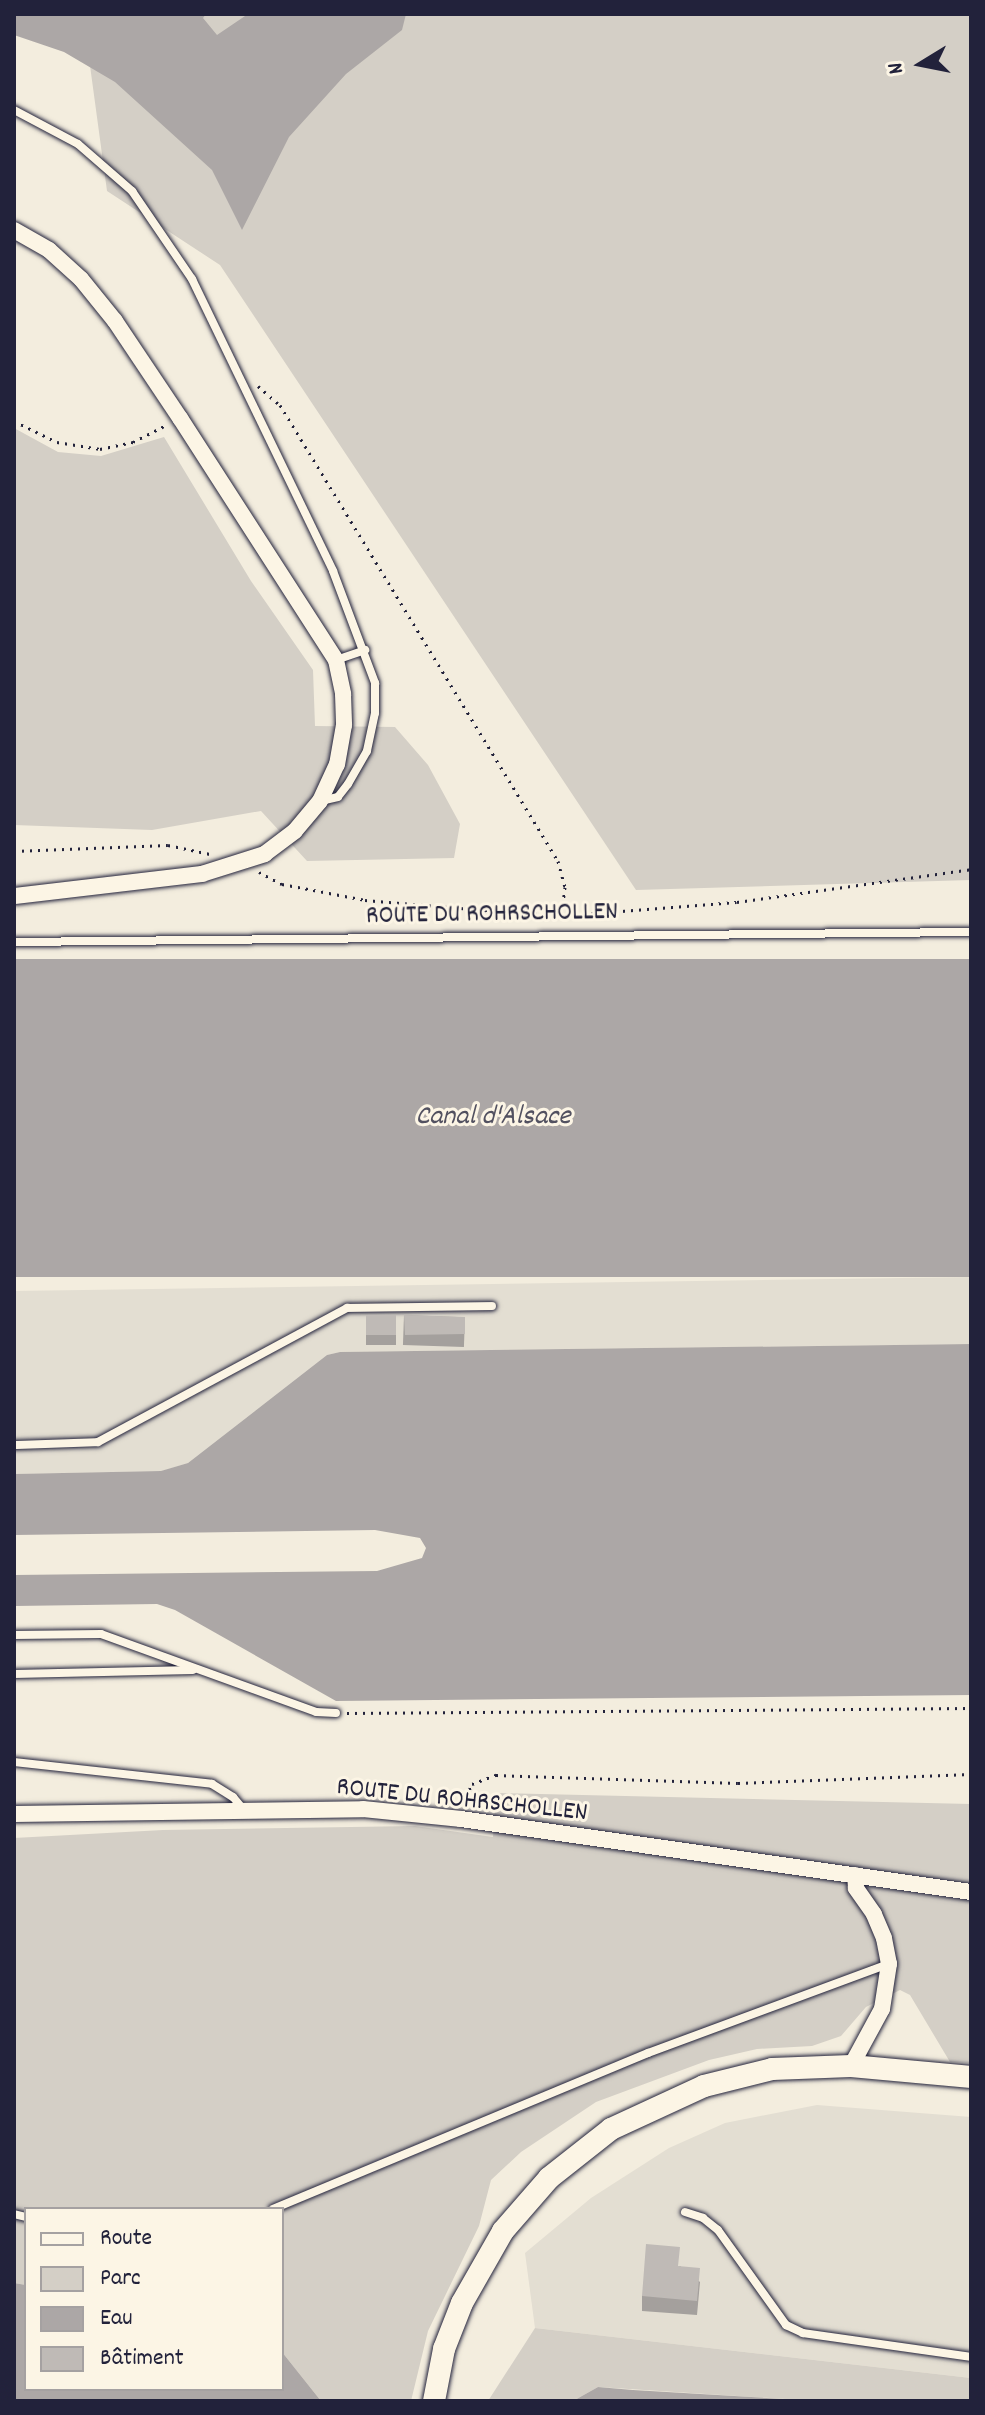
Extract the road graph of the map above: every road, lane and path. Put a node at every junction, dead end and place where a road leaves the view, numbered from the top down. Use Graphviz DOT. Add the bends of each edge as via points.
graph roads {
  1 [pos="14,110"];
  2 [pos="14,230"];
  3 [pos="243,381"];
  4 [pos="180,418"];
  5 [pos="14,421"];
  6 [pos="365,650"];
  7 [pos="336,660"];
  8 [pos="320,801"];
  9 [pos="14,851"];
  10 [pos="247,862"];
  11 [pos="971,869"];
  12 [pos="221,870"];
  13 [pos="14,896"];
  14 [pos="553,912"];
  15 [pos="971,932"];
  16 [pos="14,942"];
  17 [pos="492,1306"];
  18 [pos="14,1445"];
  19 [pos="14,1635"];
  20 [pos="202,1670"];
  21 [pos="14,1674"];
  22 [pos="971,1708"];
  23 [pos="336,1713"];
  24 [pos="14,1762"];
  25 [pos="971,1774"];
  26 [pos="246,1812"];
  27 [pos="14,1814"];
  28 [pos="461,1819"];
  29 [pos="855,1875"];
  30 [pos="971,1892"];
  31 [pos="889,1964"];
  32 [pos="851,2066"];
  33 [pos="971,2077"];
  34 [pos="278,2207"];
  35 [pos="685,2212"];
  36 [pos="971,2357"];
  37 [pos="434,2401"];
  1 -- 3 [label="lane" via="78,144 132,191 192,279"];
  2 -- 4 [label="street" via="49,250 81,279"];
  3 -- 6 [label="lane"];
  3 -- 14 [label="path" via="263,388 280,405 558,861 565,887 563,904"];
  4 -- 5 [label="path" via="133,442 100,449 57,442"];
  4 -- 7 [label="street"];
  6 -- 7 [label="lane"];
  6 -- 8 [label="lane" via="375,683 367,751 338,797"];
  7 -- 8 [label="street" via="344,725 337,764"];
  8 -- 10 [label="street" via="295,831"];
  9 -- 12 [label="path" via="187,847 211,854"];
  10 -- 12 [label="street"];
  10 -- 14 [label="path" via="282,884 319,893"];
  11 -- 14 [label="path" via="651,911"];
  12 -- 13 [label="street"];
  15 -- 16 [label="lane, ROUTE DU ROHRSCHOLLEN"];
  17 -- 18 [label="lane" via="347,1308 98,1442"];
  19 -- 20 [label="lane" via="101,1634"];
  20 -- 21 [label="lane"];
  20 -- 23 [label="lane" via="316,1712"];
  22 -- 23 [label="path"];
  24 -- 26 [label="lane" via="212,1784"];
  25 -- 28 [label="path" via="738,1783 496,1775 472,1784 463,1797"];
  26 -- 27 [label="street, ROUTE DU ROHRSCHOLLEN"];
  26 -- 28 [label="street, ROUTE DU ROHRSCHOLLEN" via="363,1809"];
  28 -- 29 [label="street, ROUTE DU ROHRSCHOLLEN"];
  29 -- 30 [label="street, ROUTE DU ROHRSCHOLLEN"];
  29 -- 31 [label="street" via="856,1888 884,1938"];
  31 -- 32 [label="street" via="882,2009"];
  31 -- 34 [label="lane" via="648,2053"];
  32 -- 33 [label="street"];
  32 -- 37 [label="street" via="772,2069 704,2086 640,2113 582,2150 526,2203 481,2266 444,2349"];
  35 -- 36 [label="lane" via="718,2230 786,2325 803,2333"];
}
